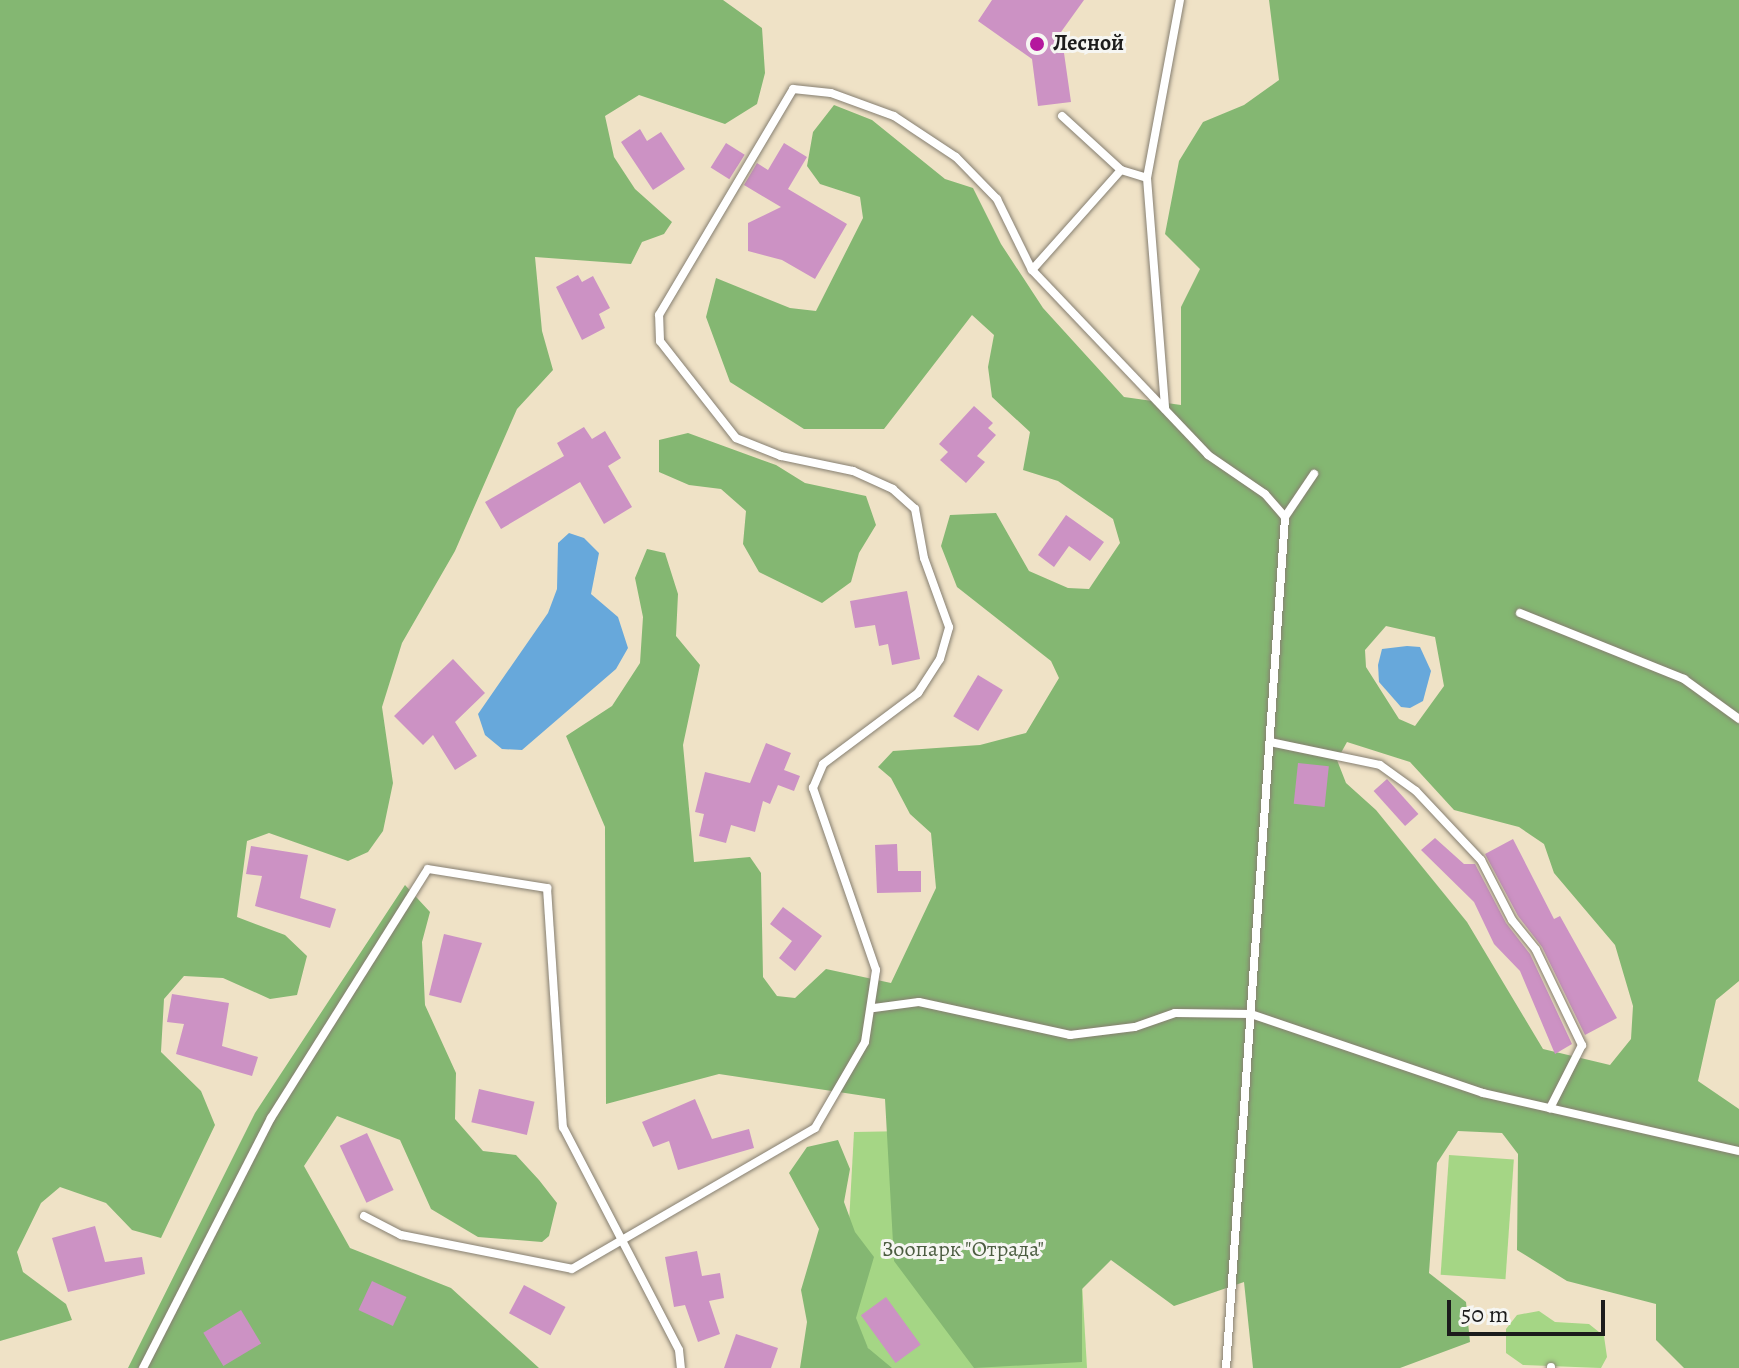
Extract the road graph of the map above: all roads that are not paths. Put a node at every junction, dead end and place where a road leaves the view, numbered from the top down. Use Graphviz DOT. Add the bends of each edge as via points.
graph roads {
  1 [pos="1180,0"];
  2 [pos="1062,116"];
  3 [pos="1121,170"];
  4 [pos="1147,178"];
  5 [pos="1032,270"];
  6 [pos="1165,410"];
  7 [pos="1314,474"];
  8 [pos="1285,517"];
  9 [pos="1520,613"];
  10 [pos="1739,719"];
  11 [pos="1270,742"];
  12 [pos="874,1008"];
  13 [pos="1251,1014"];
  14 [pos="1550,1108"];
  15 [pos="1739,1151"];
  16 [pos="364,1216"];
  17 [pos="620,1245"];
  18 [pos="143,1368"];
  19 [pos="681,1368"];
  20 [pos="1226,1368"];
  1 -- 4 [label="lane"];
  2 -- 3 [label="lane"];
  3 -- 4 [label="lane"];
  3 -- 5 [label="lane"];
  4 -- 6 [label="lane"];
  5 -- 6 [label="lane"];
  5 -- 12 [label="lane" via="997,199 956,157 894,116 831,93 793,89 659,315 660,341 736,438 781,456 853,471 893,489 915,509 924,558 949,627 940,659 918,693 823,764 813,788 876,970"];
  6 -- 8 [label="lane" via="1208,455 1265,494"];
  7 -- 8 [label="lane"];
  8 -- 11 [label="lane"];
  9 -- 10 [label="lane" via="1684,679"];
  11 -- 13 [label="lane"];
  11 -- 14 [label="lane" via="1380,765 1416,791 1481,860 1512,920 1536,950 1582,1045"];
  12 -- 13 [label="lane" via="919,1002 1070,1035 1135,1027 1175,1013"];
  12 -- 17 [label="lane" via="865,1042 815,1128"];
  13 -- 14 [label="lane" via="1483,1093"];
  13 -- 20 [label="lane"];
  14 -- 15 [label="lane"];
  16 -- 17 [label="lane" via="401,1235 572,1269"];
  17 -- 18 [label="lane" via="563,1127 547,888 428,869 271,1118"];
  17 -- 19 [label="lane" via="679,1350"];
}
